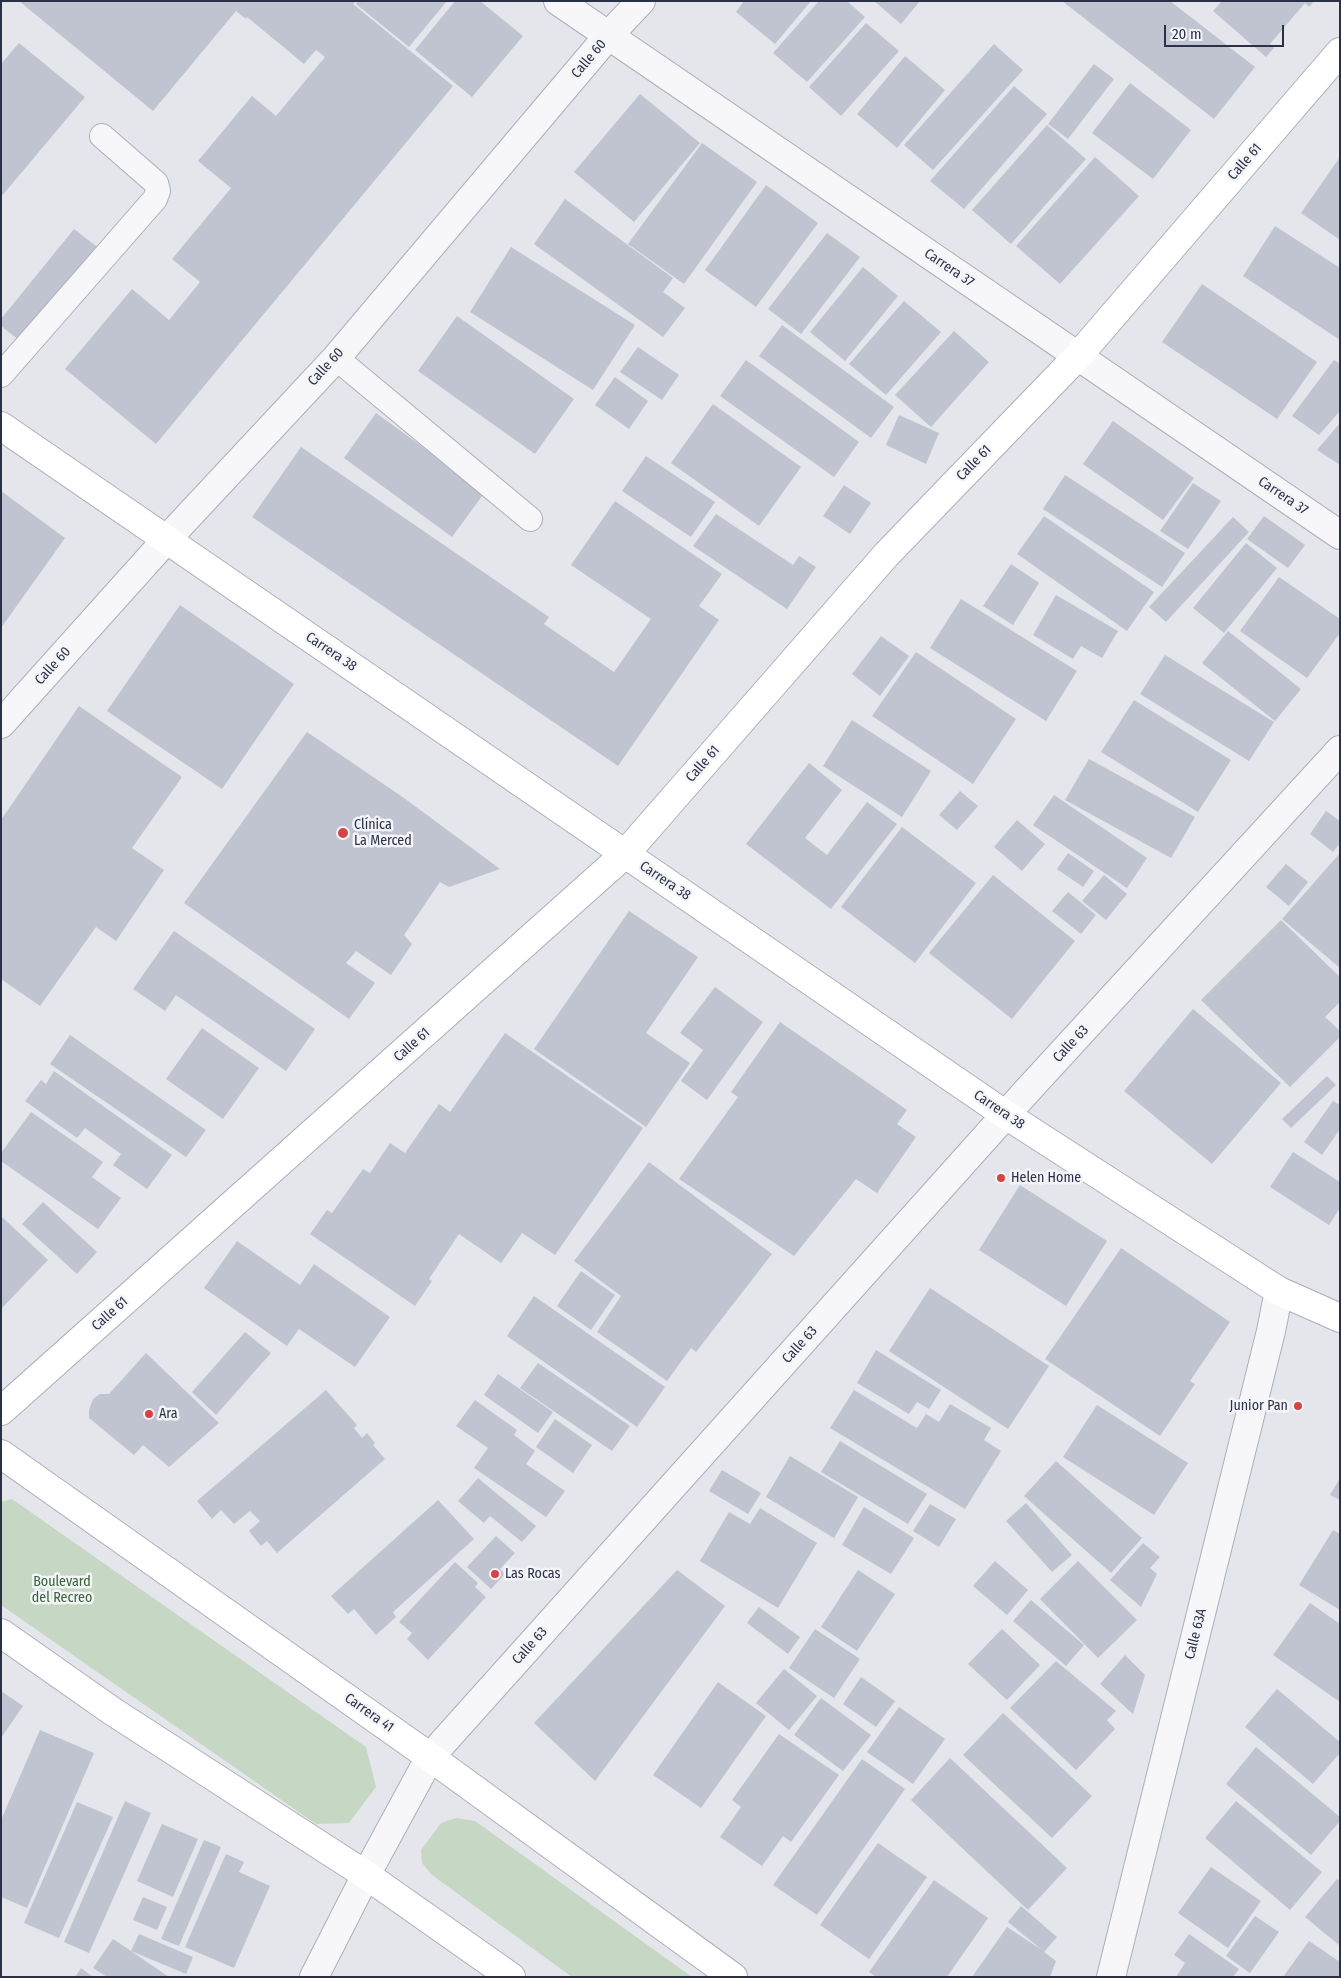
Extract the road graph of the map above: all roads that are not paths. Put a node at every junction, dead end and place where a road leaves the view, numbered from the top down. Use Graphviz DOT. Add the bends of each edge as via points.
graph roads {
  1 [pos="558,1"];
  2 [pos="641,1"];
  3 [pos="608,36"];
  4 [pos="1340,52"];
  5 [pos="102,136"];
  6 [pos="1078,356"];
  7 [pos="336,358"];
  8 [pos="1,375"];
  9 [pos="1,426"];
  10 [pos="530,519"];
  11 [pos="1340,534"];
  12 [pos="167,539"];
  13 [pos="1,724"];
  14 [pos="1340,750"];
  15 [pos="625,854"];
  16 [pos="1006,1115"];
  17 [pos="1279,1291"];
  18 [pos="1340,1318"];
  19 [pos="1,1411"];
  20 [pos="1,1454"];
  21 [pos="1,1633"];
  22 [pos="430,1757"];
  23 [pos="366,1875"];
  24 [pos="314,1977"];
  25 [pos="511,1977"];
  26 [pos="733,1977"];
  27 [pos="1112,1977"];
  1 -- 3 [label="street, Carrera 37"];
  2 -- 3 [label="street, Calle 60"];
  3 -- 6 [label="street, Carrera 37"];
  3 -- 7 [label="street, Calle 60"];
  4 -- 6 [label="street, Calle 61"];
  5 -- 8 [label="lane" via="156,183 155,199"];
  6 -- 11 [label="street, Carrera 37"];
  6 -- 15 [label="street, Calle 61" via="886,555"];
  7 -- 10 [label="lane"];
  7 -- 12 [label="street, Calle 60"];
  9 -- 12 [label="street, Carrera 38"];
  12 -- 13 [label="street, Calle 60"];
  12 -- 15 [label="street, Carrera 38"];
  14 -- 16 [label="street, Calle 63"];
  15 -- 16 [label="street, Carrera 38"];
  15 -- 19 [label="street, Calle 61"];
  16 -- 17 [label="street, Carrera 38"];
  16 -- 22 [label="street, Calle 63"];
  17 -- 18 [label="street, Carrera 38"];
  17 -- 27 [label="street, Calle 63A"];
  20 -- 22 [label="street, Carrera 41"];
  21 -- 23 [label="street" via="112,1711"];
  22 -- 23 [label="street, Calle 63"];
  22 -- 26 [label="street, Carrera 41"];
  23 -- 24 [label="street, Calle 63"];
  23 -- 25 [label="street"];
}
